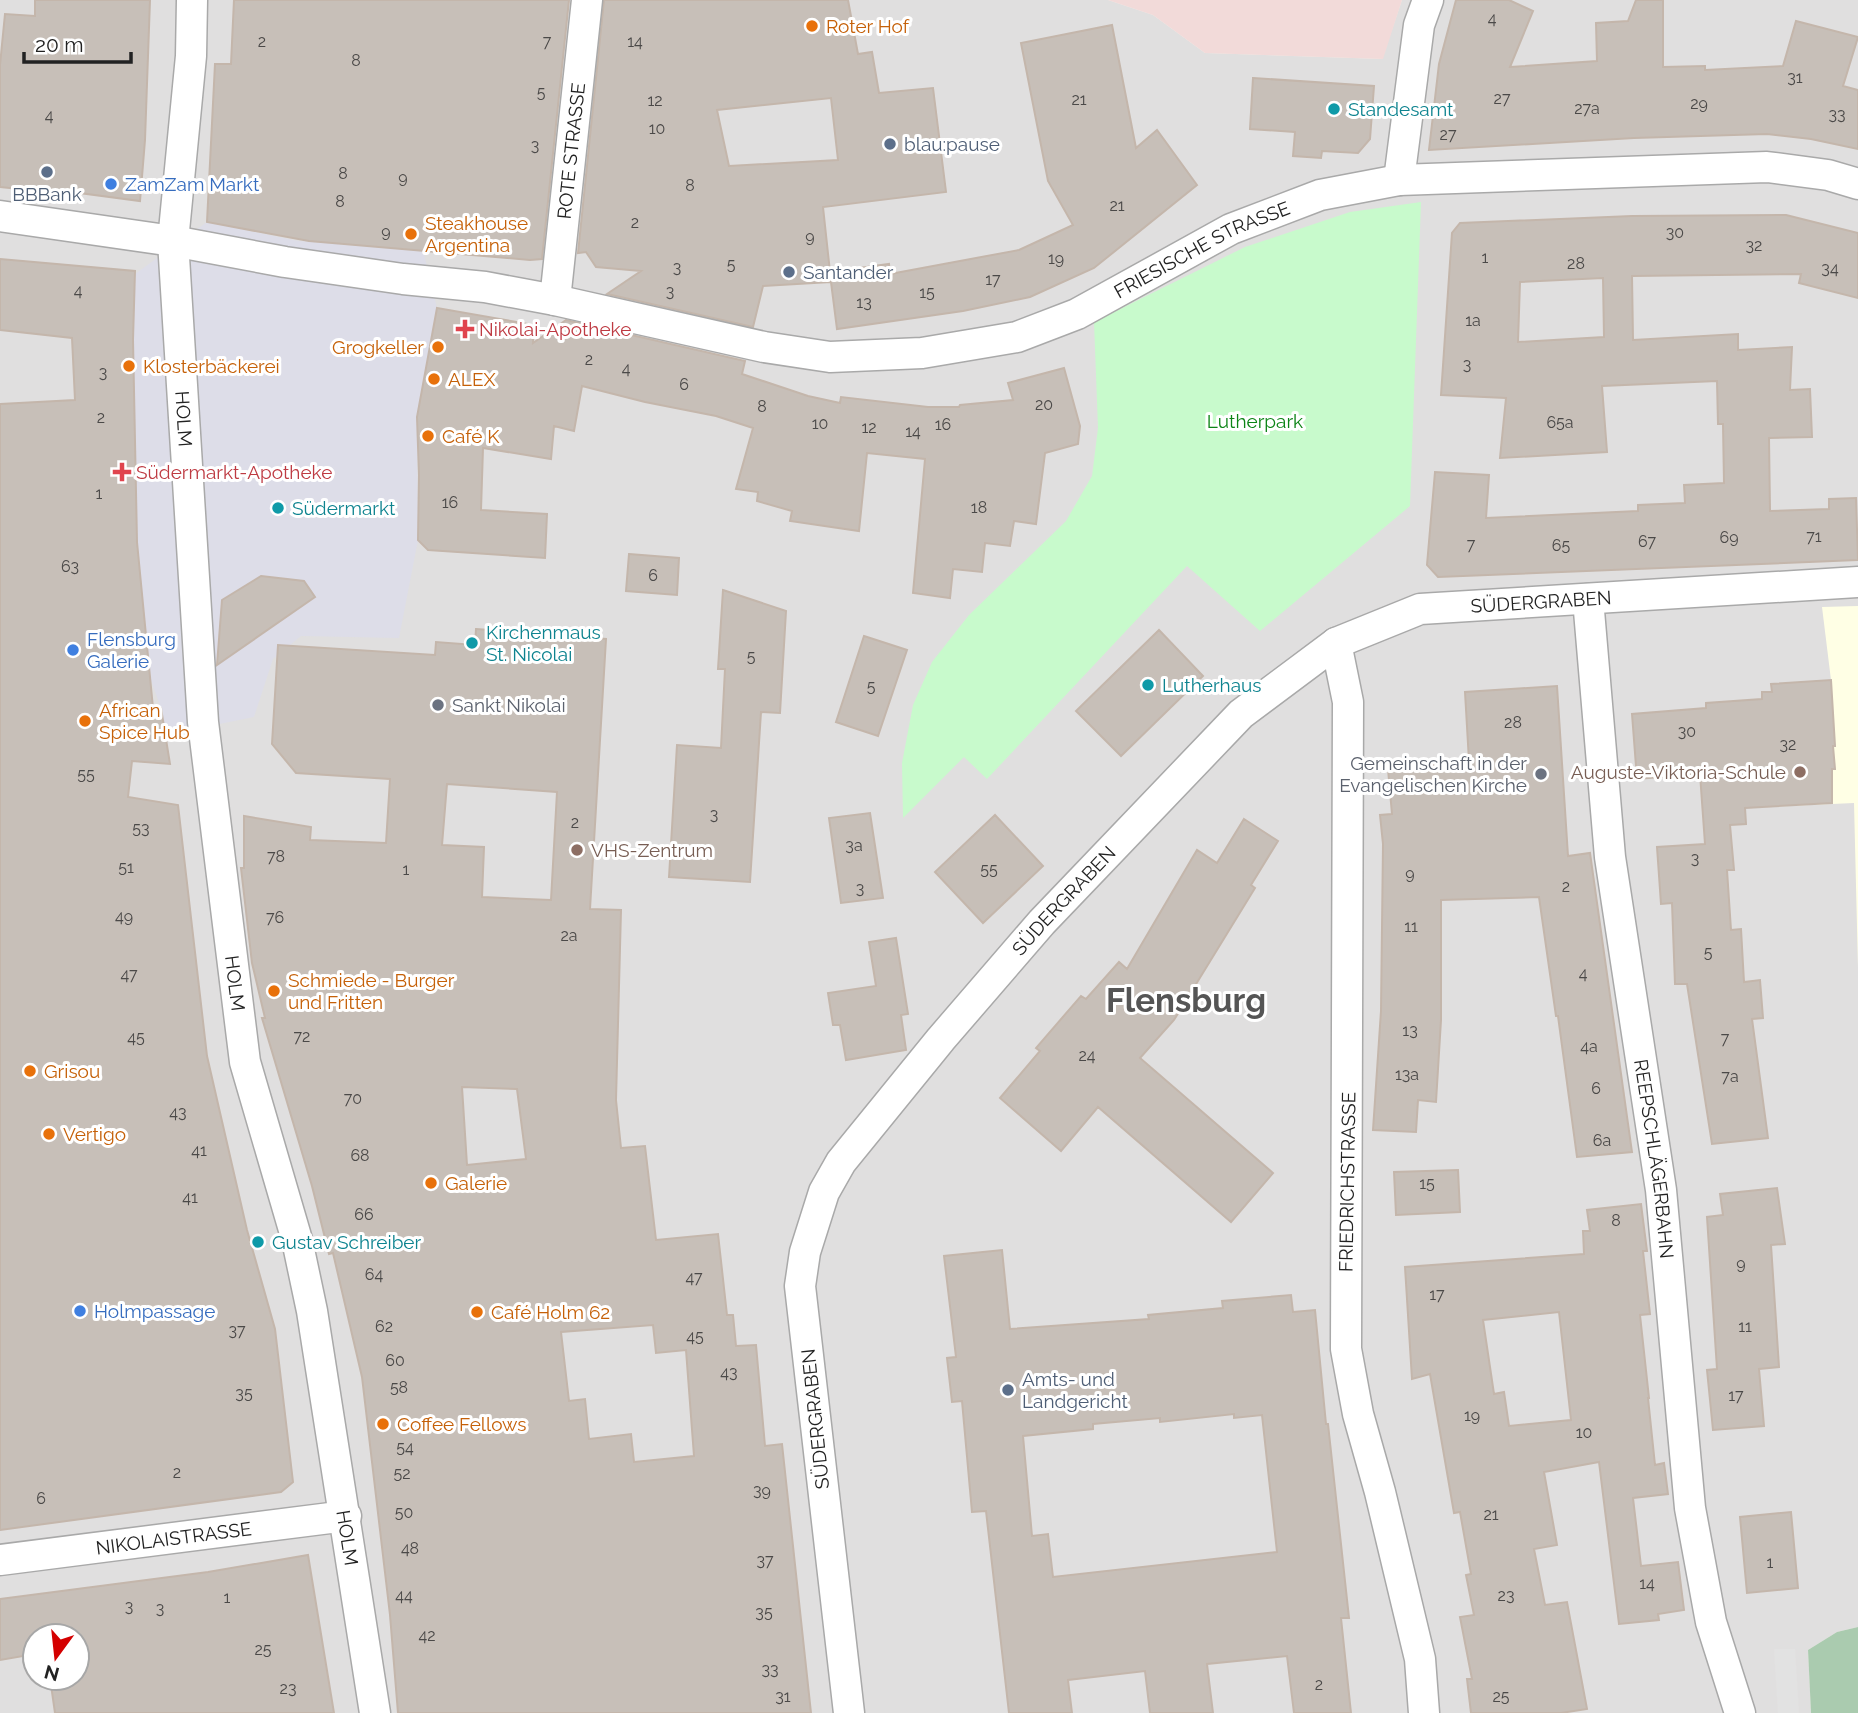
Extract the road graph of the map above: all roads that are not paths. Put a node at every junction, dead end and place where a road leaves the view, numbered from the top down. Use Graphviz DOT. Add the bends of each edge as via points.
graph roads {
  1 [pos="192,0"];
  2 [pos="1428,0"];
  3 [pos="585,13"];
  4 [pos="1399,180"];
  5 [pos="1858,184"];
  6 [pos="0,216"];
  7 [pos="173,240"];
  8 [pos="555,300"];
  9 [pos="1858,582"];
  10 [pos="1588,599"];
  11 [pos="1336,643"];
  12 [pos="346,1516"];
  13 [pos="0,1560"];
  14 [pos="375,1713"];
  15 [pos="849,1713"];
  16 [pos="1424,1713"];
  17 [pos="1740,1713"];
  1 -- 7 [label="street, HOLM"];
  2 -- 4 [label="street" via="1419,25"];
  3 -- 8 [label="street, ROTE STRASSE"];
  4 -- 5 [label="street, FRIESISCHE STRASSE" via="1767,167"];
  4 -- 8 [label="street, FRIESISCHE STRASSE" via="1320,195 1231,229 1077,314 1017,337 922,353 830,357 764,347"];
  6 -- 7 [label="street"];
  7 -- 8 [label="street" via="285,262"];
  7 -- 12 [label="street, HOLM" via="203,722 244,1062 297,1240"];
  9 -- 10 [label="street, SÜDERGRABEN"];
  10 -- 11 [label="street, SÜDERGRABEN" via="1420,609"];
  10 -- 17 [label="street, REEPSCHLÄGERBAHN" via="1610,858 1661,1190 1690,1508 1711,1622"];
  11 -- 15 [label="street, SÜDERGRABEN" via="1241,714 1042,922 841,1162 824,1192 805,1252 800,1286"];
  11 -- 16 [label="street, FRIEDRICHSTRASSE" via="1348,702 1346,1349 1420,1659"];
  12 -- 13 [label="street, NIKOLAISTRASSE"];
  12 -- 14 [label="street, HOLM"];
}
